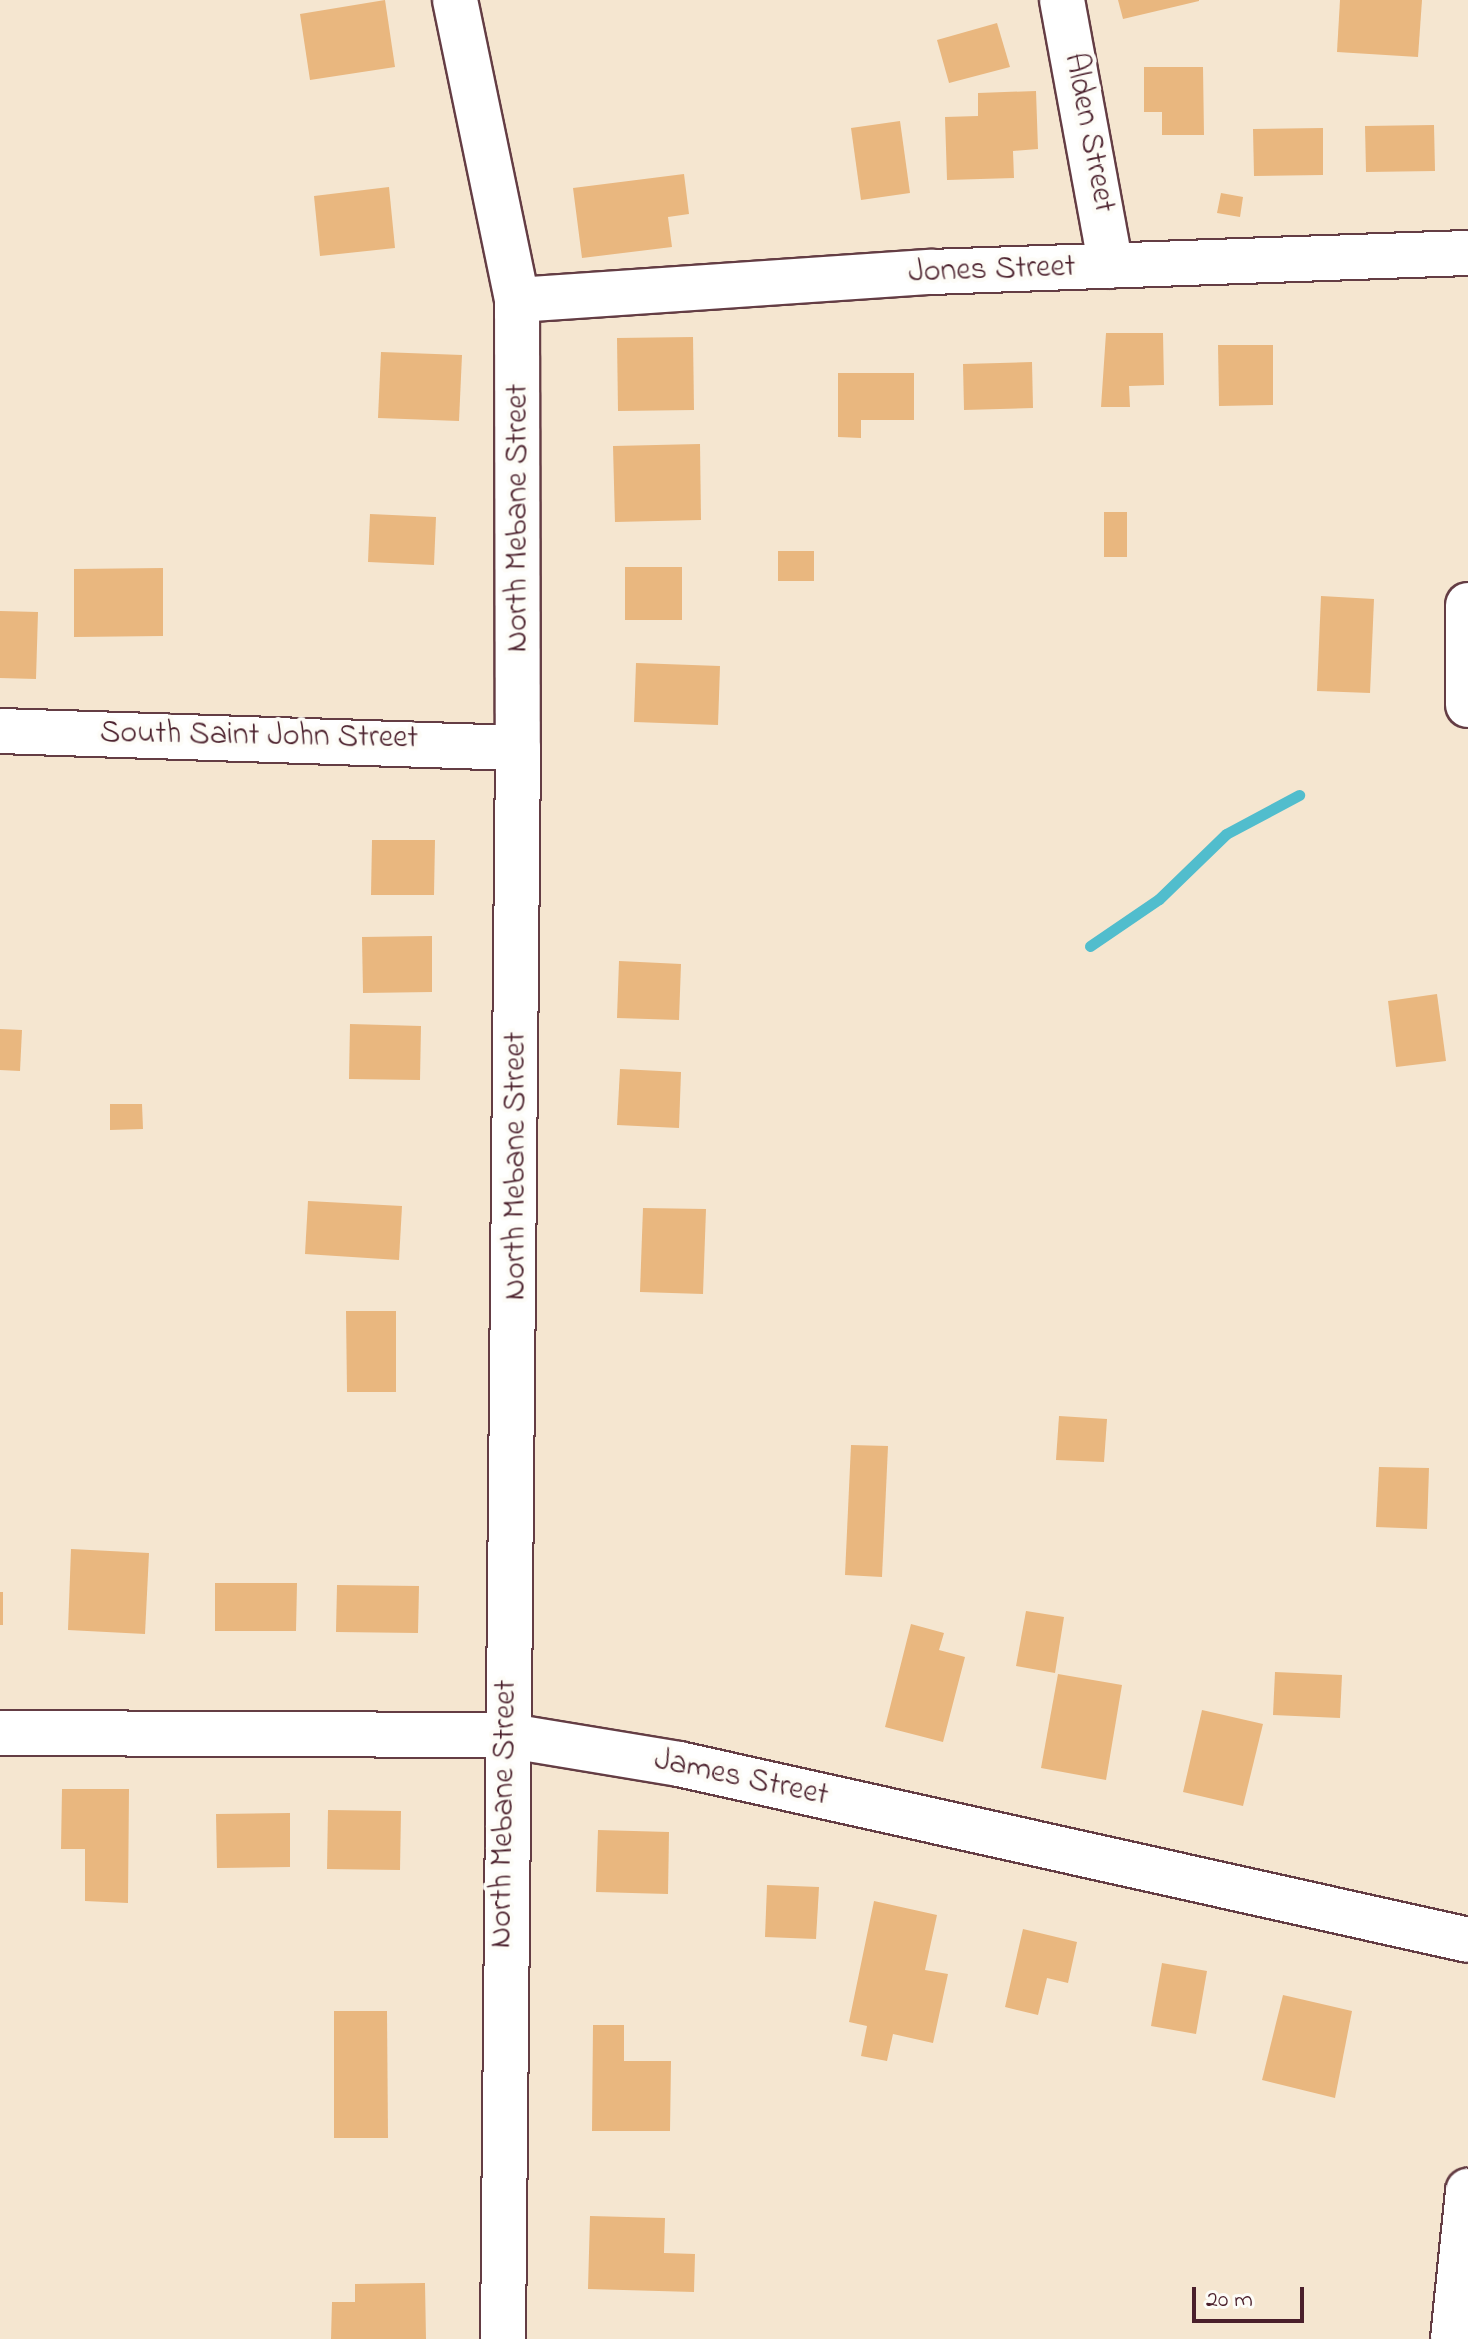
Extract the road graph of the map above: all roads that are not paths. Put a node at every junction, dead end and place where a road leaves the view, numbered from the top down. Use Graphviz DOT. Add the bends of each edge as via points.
graph roads {
  1 [pos="455,0"];
  2 [pos="1062,0"];
  3 [pos="1468,253"];
  4 [pos="1111,266"];
  5 [pos="517,300"];
  6 [pos="1468,605"];
  7 [pos="1468,705"];
  8 [pos="0,731"];
  9 [pos="518,748"];
  10 [pos="0,1733"];
  11 [pos="504,1735"];
  12 [pos="1468,1940"];
  13 [pos="1468,2191"];
  14 [pos="503,2339"];
  15 [pos="1453,2339"];
  1 -- 5 [label="street, North Mebane Street"];
  2 -- 4 [label="street, Alden Street"];
  3 -- 4 [label="street, Jones Street"];
  4 -- 5 [label="street, Jones Street"];
  5 -- 9 [label="street, North Mebane Street"];
  6 -- 7 [label="street"];
  8 -- 9 [label="street, South Saint John Street"];
  9 -- 11 [label="street, North Mebane Street"];
  10 -- 11 [label="street, James Street"];
  11 -- 12 [label="street, James Street" via="679,1764"];
  11 -- 14 [label="street, North Mebane Street"];
  13 -- 15 [label="street"];
}
